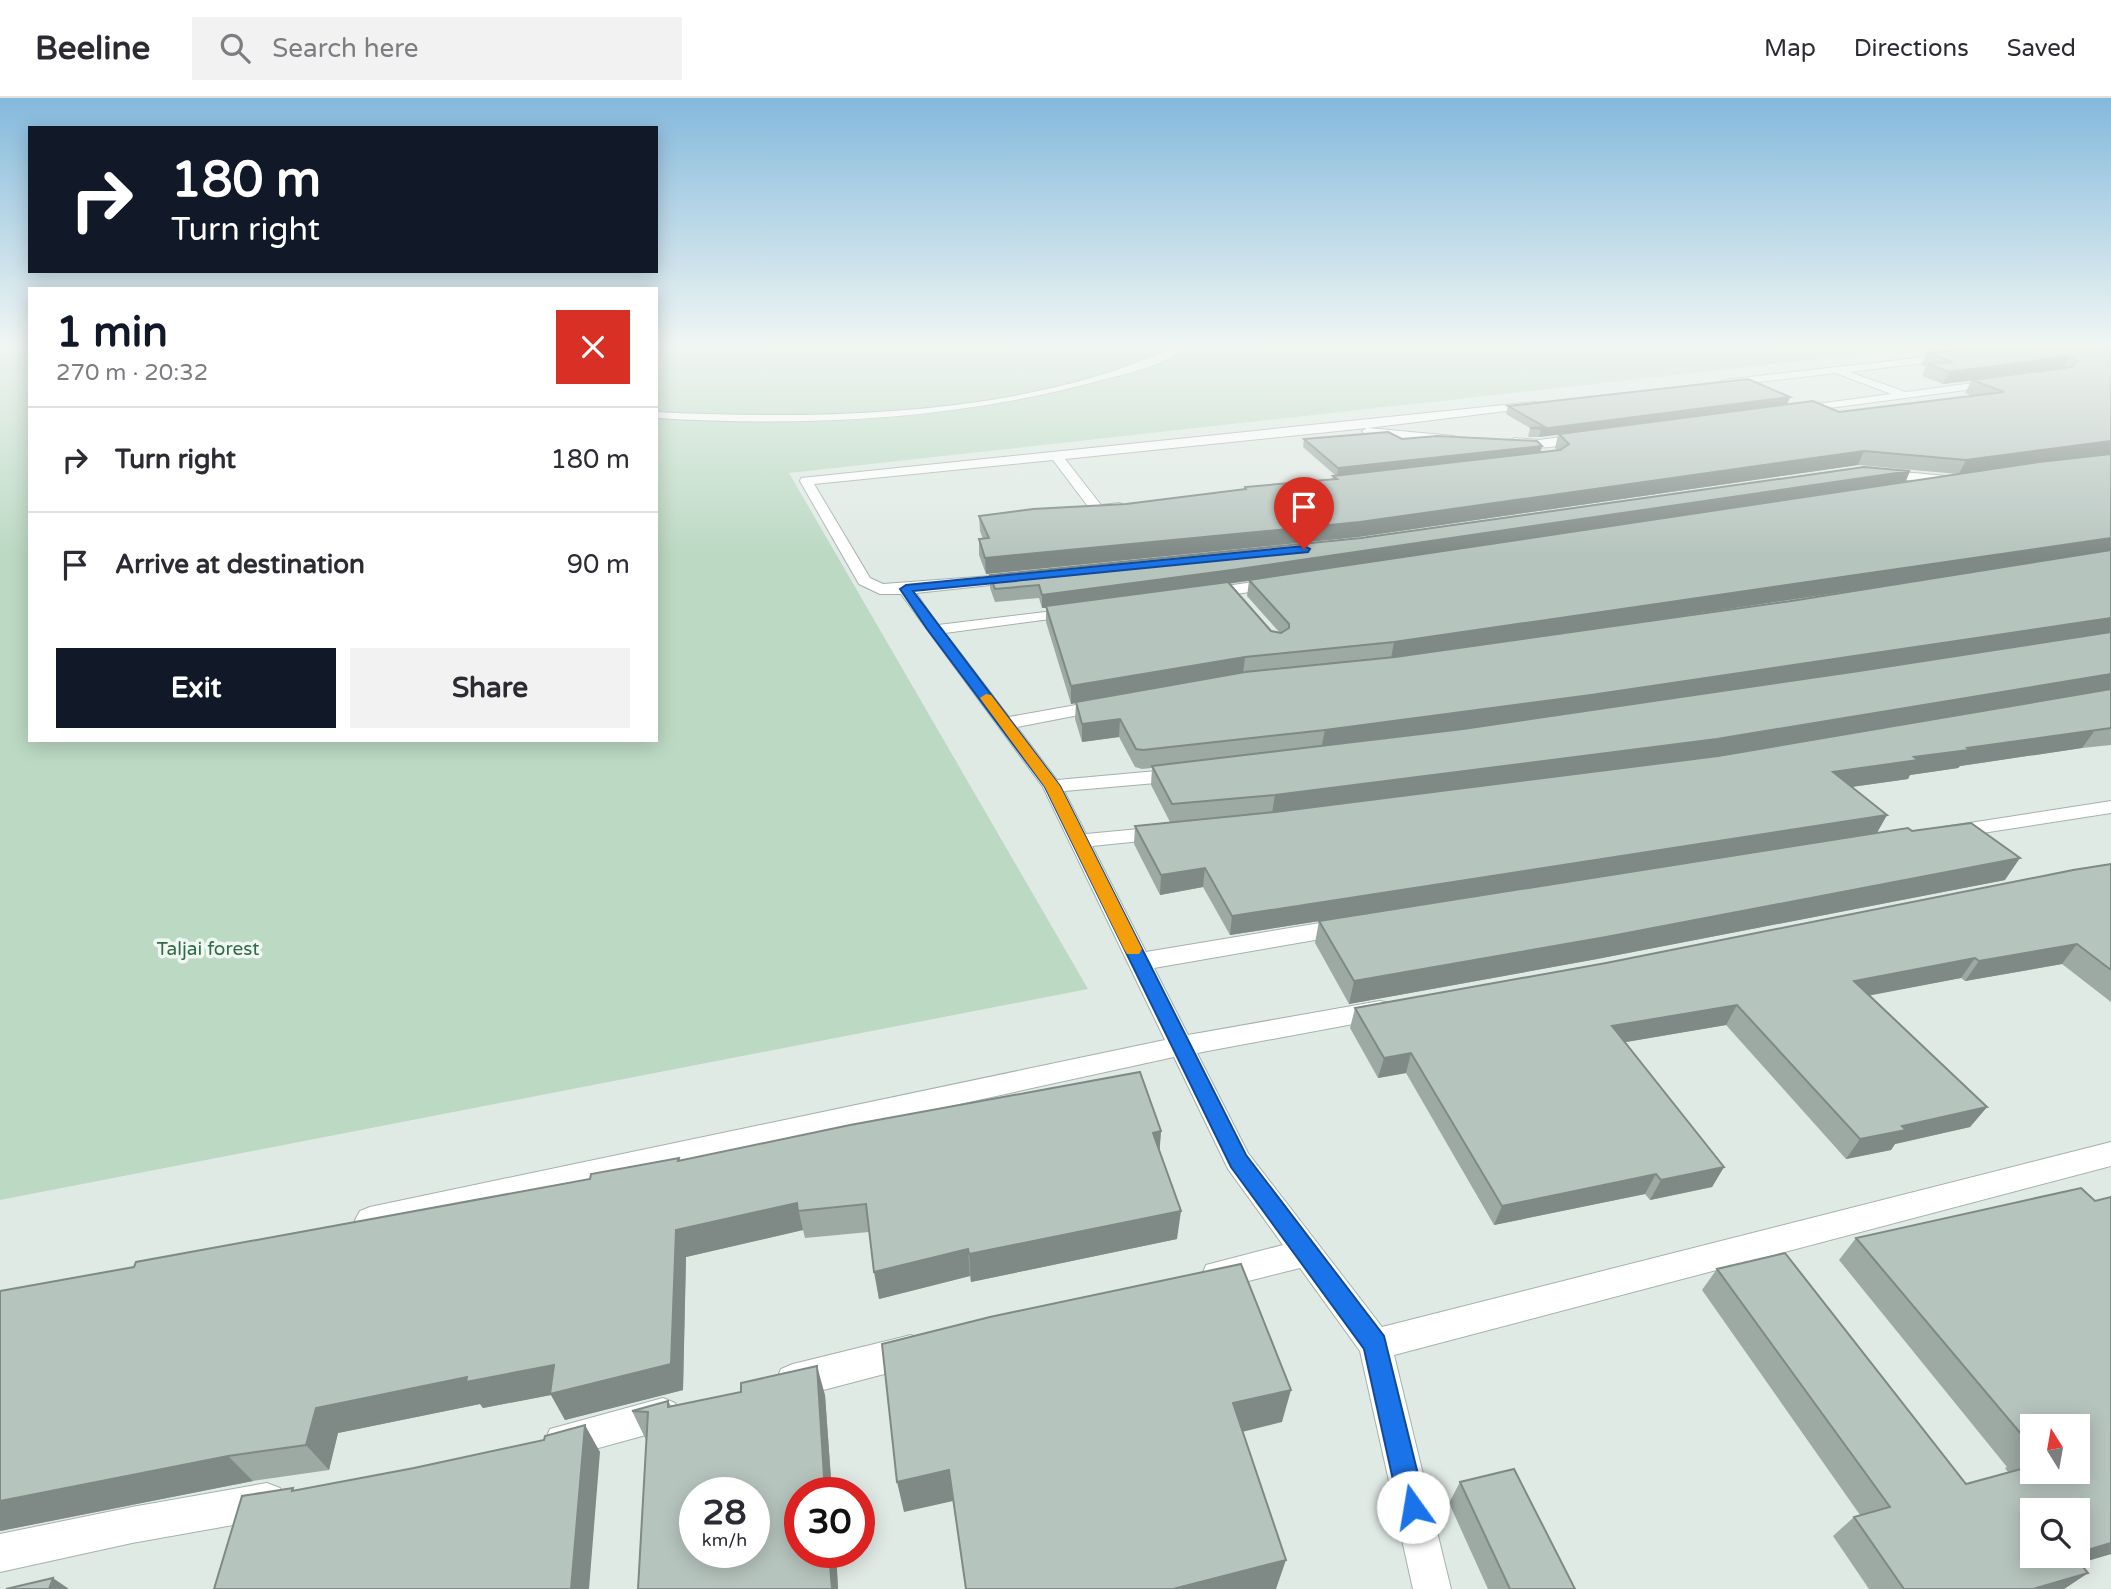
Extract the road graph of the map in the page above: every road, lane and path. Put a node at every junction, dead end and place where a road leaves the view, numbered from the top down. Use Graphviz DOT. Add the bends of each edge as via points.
graph roads {
  1 [pos="714,417"];
  2 [pos="840,417"];
  3 [pos="1435,417"];
  4 [pos="1352,426"];
  5 [pos="1594,437"];
  6 [pos="1462,440"];
  7 [pos="1501,442"];
  8 [pos="1539,444"];
  9 [pos="1056,455"];
  10 [pos="1556,458"];
  11 [pos="1871,473"];
  12 [pos="1891,491"];
  13 [pos="1140,505"];
  14 [pos="1043,575"];
  15 [pos="1286,582"];
  16 [pos="906,589"];
  17 [pos="1195,595"];
  18 [pos="1092,609"];
  19 [pos="934,630"];
  20 [pos="1118,703"];
  21 [pos="1006,723"];
  22 [pos="1202,772"];
  23 [pos="1052,786"];
  24 [pos="2111,807"];
  25 [pos="1176,831"];
  26 [pos="1933,834"];
  27 [pos="1079,841"];
  28 [pos="1358,925"];
  29 [pos="1139,962"];
  30 [pos="1396,1007"];
  31 [pos="1181,1046"];
  32 [pos="2111,1154"];
  33 [pos="340,1227"];
  34 [pos="1307,1253"];
  35 [pos="1187,1283"];
  36 [pos="1375,1344"];
  37 [pos="935,1345"];
  38 [pos="762,1389"];
  39 [pos="695,1406"];
  40 [pos="536,1447"];
  41 [pos="294,1497"];
  42 [pos="0,1553"];
  43 [pos="1432,1589"];
  1 -- 2 [label="street"];
  3 -- 4 [label="street"];
  4 -- 6 [label="street" via="1397,436"];
  4 -- 9 [label="street"];
  5 -- 8 [label="street"];
  7 -- 8 [label="street"];
  8 -- 10 [label="street"];
  9 -- 13 [label="street" via="1098,510"];
  9 -- 16 [label="street" via="806,481 864,580 880,589"];
  11 -- 12 [label="street" via="1965,480"];
  14 -- 16 [label="street"];
  15 -- 17 [label="street" via="1236,596"];
  16 -- 19 [label="street"];
  18 -- 19 [label="street"];
  19 -- 21 [label="street"];
  20 -- 21 [label="street"];
  21 -- 23 [label="street"];
  22 -- 23 [label="street"];
  23 -- 27 [label="street"];
  24 -- 26 [label="street"];
  25 -- 27 [label="street"];
  27 -- 29 [label="street"];
  28 -- 29 [label="street"];
  29 -- 31 [label="street"];
  30 -- 31 [label="street"];
  31 -- 33 [label="street"];
  31 -- 34 [label="street" via="1238,1161"];
  32 -- 36 [label="street"];
  34 -- 35 [label="street"];
  34 -- 36 [label="street"];
  36 -- 43 [label="street"];
  37 -- 38 [label="street"];
  39 -- 40 [label="street"];
  41 -- 42 [label="street"];
}
